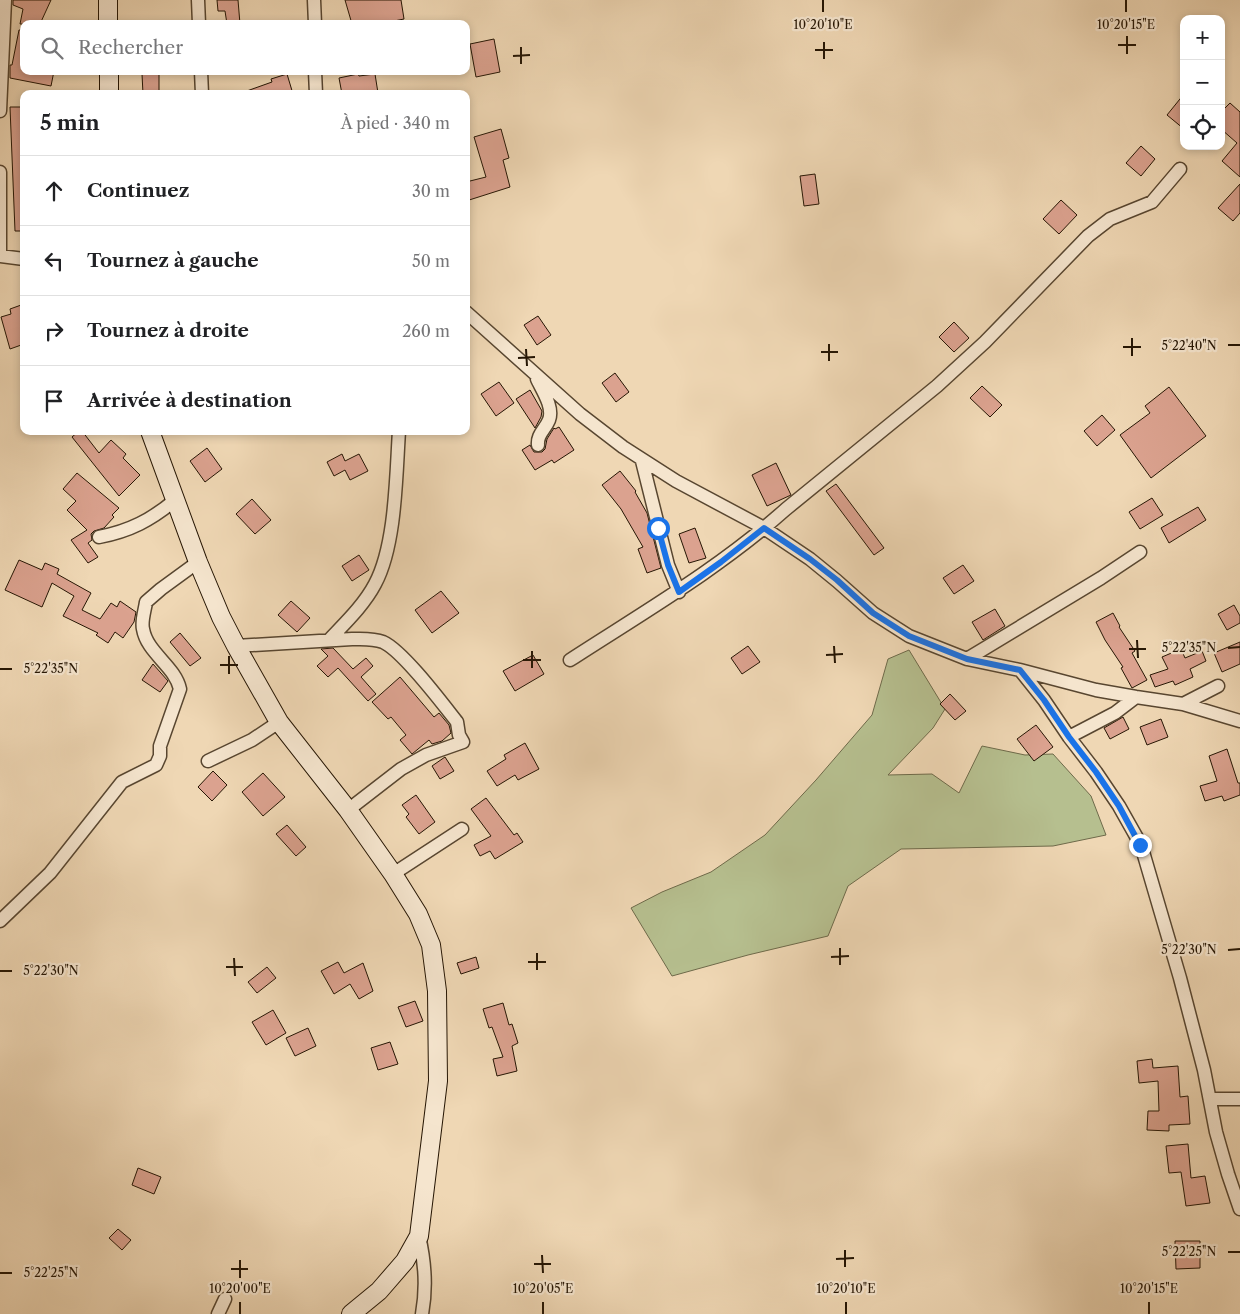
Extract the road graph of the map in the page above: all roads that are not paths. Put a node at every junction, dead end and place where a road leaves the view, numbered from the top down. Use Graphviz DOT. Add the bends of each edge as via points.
graph roads {
  1 [pos="5,0"];
  2 [pos="108,0"];
  3 [pos="198,0"];
  4 [pos="314,0"];
  5 [pos="108,20"];
  6 [pos="199,20"];
  7 [pos="315,20"];
  8 [pos="108,75"];
  9 [pos="201,75"];
  10 [pos="315,75"];
  11 [pos="109,90"];
  12 [pos="202,90"];
  13 [pos="316,90"];
  14 [pos="0,111"];
  15 [pos="1180,169"];
  16 [pos="0,172"];
  17 [pos="0,255"];
  18 [pos="20,258"];
  19 [pos="470,316"];
  20 [pos="533,372"];
  21 [pos="151,435"];
  22 [pos="399,435"];
  23 [pos="538,445"];
  24 [pos="642,461"];
  25 [pos="175,500"];
  26 [pos="764,528"];
  27 [pos="100,537"];
  28 [pos="1140,552"];
  29 [pos="198,562"];
  30 [pos="679,592"];
  31 [pos="329,640"];
  32 [pos="236,646"];
  33 [pos="967,659"];
  34 [pos="570,660"];
  35 [pos="1020,670"];
  36 [pos="1218,686"];
  37 [pos="1136,697"];
  38 [pos="1183,704"];
  39 [pos="279,722"];
  40 [pos="1240,722"];
  41 [pos="1069,737"];
  42 [pos="208,762"];
  43 [pos="348,810"];
  44 [pos="462,829"];
  45 [pos="393,874"];
  46 [pos="0,921"];
  47 [pos="1210,1099"];
  48 [pos="1240,1099"];
  49 [pos="1240,1209"];
  50 [pos="419,1236"];
  51 [pos="225,1299"];
  52 [pos="218,1314"];
  53 [pos="351,1314"];
  54 [pos="422,1314"];
  1 -- 14 [label="street"];
  2 -- 5 [label="main road"];
  3 -- 6 [label="street"];
  4 -- 7 [label="street"];
  8 -- 11 [label="main road"];
  9 -- 12 [label="street"];
  10 -- 13 [label="street"];
  15 -- 26 [label="street" via="1152,202 1110,220 1088,236 985,342 937,386"];
  16 -- 17 [label="street"];
  17 -- 18 [label="street"];
  19 -- 20 [label="street"];
  20 -- 23 [label="street" via="550,413"];
  20 -- 24 [label="street" via="580,414"];
  21 -- 25 [label="main road"];
  22 -- 31 [label="street" via="391,529 385,559 375,584"];
  24 -- 26 [label="street"];
  24 -- 30 [label="street" via="668,565"];
  25 -- 27 [label="street" via="142,523"];
  25 -- 29 [label="main road"];
  26 -- 30 [label="street"];
  26 -- 33 [label="street" via="837,580 873,613 909,636"];
  28 -- 33 [label="street"];
  29 -- 32 [label="main road"];
  29 -- 46 [label="street" via="146,602 142,627 146,641 178,680 180,689 156,764 122,782 50,872"];
  30 -- 34 [label="street"];
  31 -- 32 [label="street"];
  31 -- 43 [label="street" via="365,639 388,645 457,722 463,742 426,755 400,769"];
  32 -- 39 [label="main road"];
  33 -- 35 [label="street"];
  35 -- 37 [label="street"];
  35 -- 41 [label="street"];
  36 -- 38 [label="street"];
  37 -- 38 [label="street"];
  37 -- 41 [label="street"];
  38 -- 40 [label="street"];
  39 -- 42 [label="street"];
  39 -- 43 [label="main road"];
  41 -- 47 [label="street" via="1119,806 1140,845 1180,978"];
  43 -- 45 [label="main road"];
  44 -- 45 [label="street"];
  45 -- 50 [label="main road" via="418,914 431,945 437,991 438,1081"];
  47 -- 48 [label="street"];
  47 -- 49 [label="street" via="1223,1157"];
  50 -- 53 [label="main road" via="405,1261 379,1292"];
  50 -- 54 [label="street" via="424,1257 426,1296"];
  51 -- 52 [label="street"];
}
